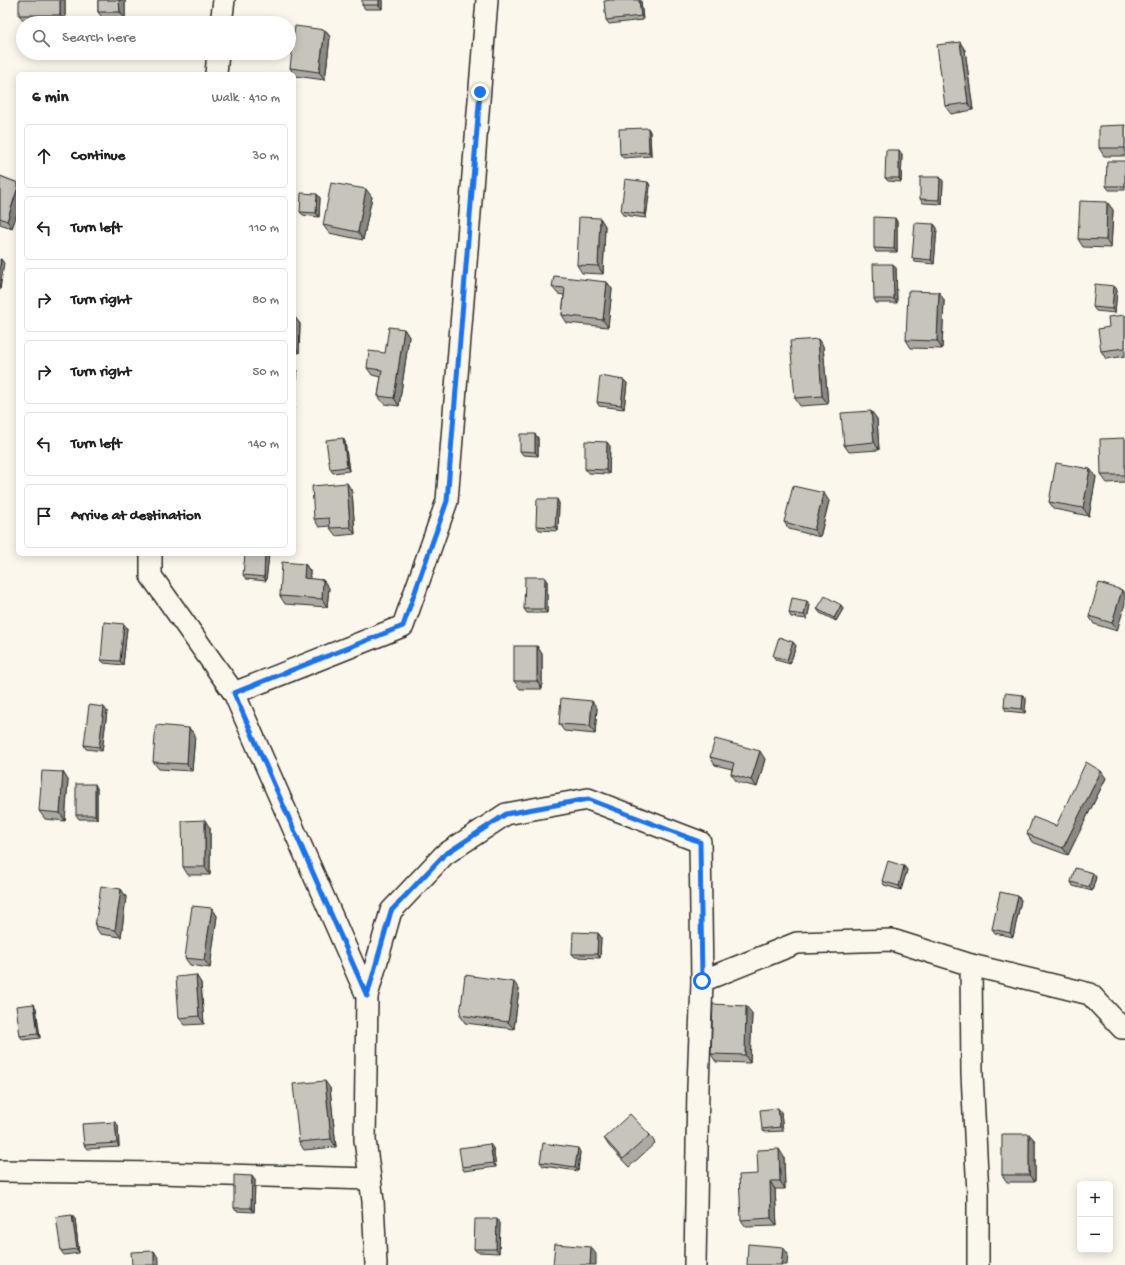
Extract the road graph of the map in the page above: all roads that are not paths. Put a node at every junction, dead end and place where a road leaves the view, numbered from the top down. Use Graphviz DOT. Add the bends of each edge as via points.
graph roads {
  1 [pos="224,0"];
  2 [pos="487,0"];
  3 [pos="222,16"];
  4 [pos="217,60"];
  5 [pos="216,72"];
  6 [pos="151,556"];
  7 [pos="234,693"];
  8 [pos="971,964"];
  9 [pos="702,981"];
  10 [pos="367,996"];
  11 [pos="1125,1028"];
  12 [pos="0,1171"];
  13 [pos="370,1179"];
  14 [pos="376,1265"];
  15 [pos="695,1265"];
  16 [pos="978,1265"];
  1 -- 3 [label="street"];
  2 -- 7 [label="street" via="447,501 403,626"];
  4 -- 5 [label="street"];
  6 -- 7 [label="street" via="151,576"];
  7 -- 10 [label="street"];
  8 -- 9 [label="street" via="892,940 797,943"];
  8 -- 11 [label="street" via="1090,994 1122,1028"];
  8 -- 16 [label="street"];
  9 -- 10 [label="street" via="700,842 588,799 506,814 444,855 391,911"];
  9 -- 15 [label="street"];
  10 -- 13 [label="street" via="365,1140"];
  12 -- 13 [label="street"];
  13 -- 14 [label="street"];
}
